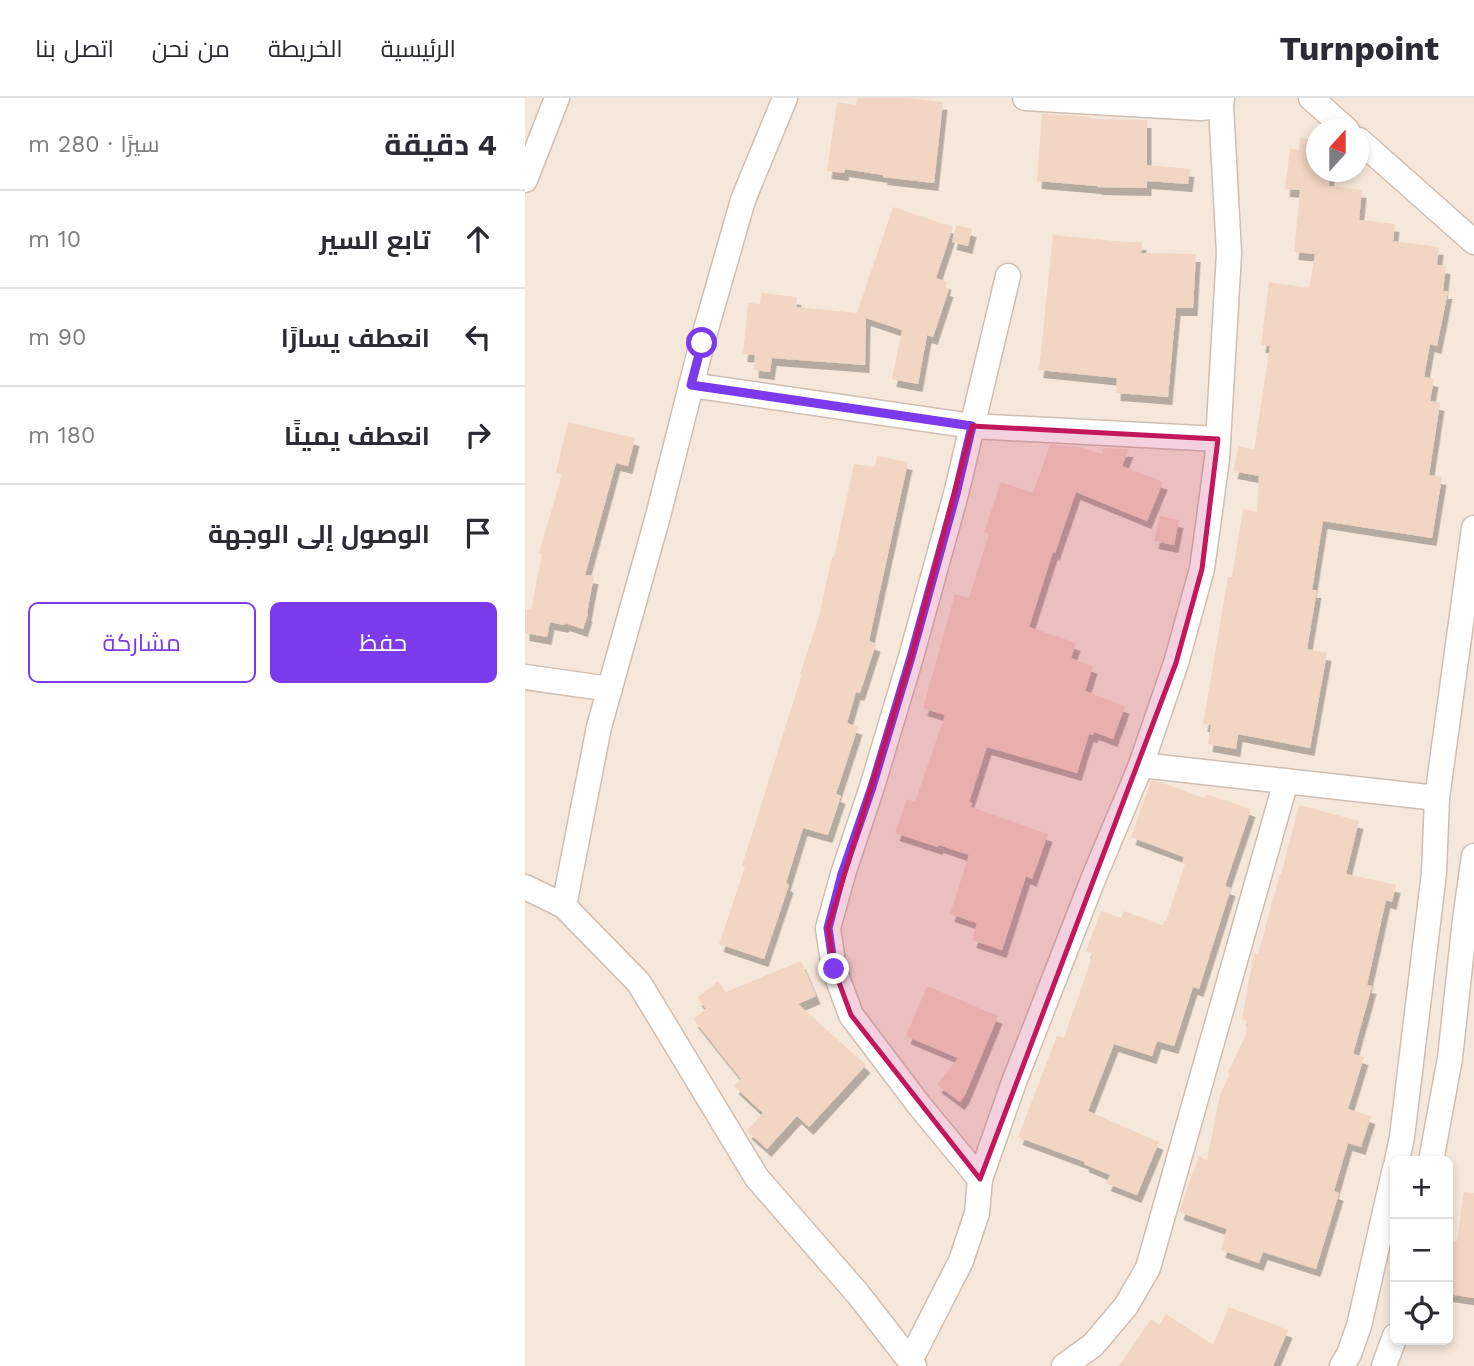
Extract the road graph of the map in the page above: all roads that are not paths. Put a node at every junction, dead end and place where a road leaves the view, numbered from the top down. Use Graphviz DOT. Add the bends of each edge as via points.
graph roads {
  1 [pos="557,98"];
  2 [pos="785,98"];
  3 [pos="1025,98"];
  4 [pos="1311,98"];
  5 [pos="1221,102"];
  6 [pos="1335,119"];
  7 [pos="1369,149"];
  8 [pos="525,180"];
  9 [pos="1474,242"];
  10 [pos="1008,276"];
  11 [pos="691,385"];
  12 [pos="972,426"];
  13 [pos="1218,439"];
  14 [pos="1474,528"];
  15 [pos="525,677"];
  16 [pos="610,689"];
  17 [pos="1141,765"];
  18 [pos="1286,780"];
  19 [pos="1437,798"];
  20 [pos="1474,856"];
  21 [pos="525,887"];
  22 [pos="564,906"];
  23 [pos="1398,1156"];
  24 [pos="1432,1156"];
  25 [pos="980,1179"];
  26 [pos="1390,1190"];
  27 [pos="1392,1345"];
  28 [pos="912,1363"];
  29 [pos="1064,1366"];
  30 [pos="1342,1366"];
  31 [pos="1384,1366"];
  1 -- 8 [label="street"];
  2 -- 11 [label="street" via="743,200"];
  3 -- 5 [label="street" via="1200,108"];
  4 -- 6 [label="street"];
  5 -- 13 [label="street" via="1229,253"];
  7 -- 9 [label="street"];
  10 -- 12 [label="street"];
  11 -- 12 [label="street"];
  11 -- 16 [label="street"];
  12 -- 13 [label="street"];
  12 -- 25 [label="street" via="911,657 828,928 834,969 851,1015"];
  13 -- 17 [label="street" via="1202,569 1177,663"];
  14 -- 19 [label="street"];
  15 -- 16 [label="street"];
  16 -- 22 [label="street"];
  17 -- 18 [label="street"];
  17 -- 25 [label="street"];
  18 -- 19 [label="street"];
  18 -- 29 [label="street" via="1148,1268 1126,1306 1093,1345"];
  19 -- 23 [label="street" via="1434,873"];
  20 -- 24 [label="street" via="1450,1058"];
  21 -- 22 [label="street"];
  22 -- 28 [label="street" via="639,983 757,1178"];
  25 -- 28 [label="street" via="977,1213 961,1262"];
  26 -- 30 [label="street" via="1359,1326"];
  27 -- 31 [label="street"];
}
